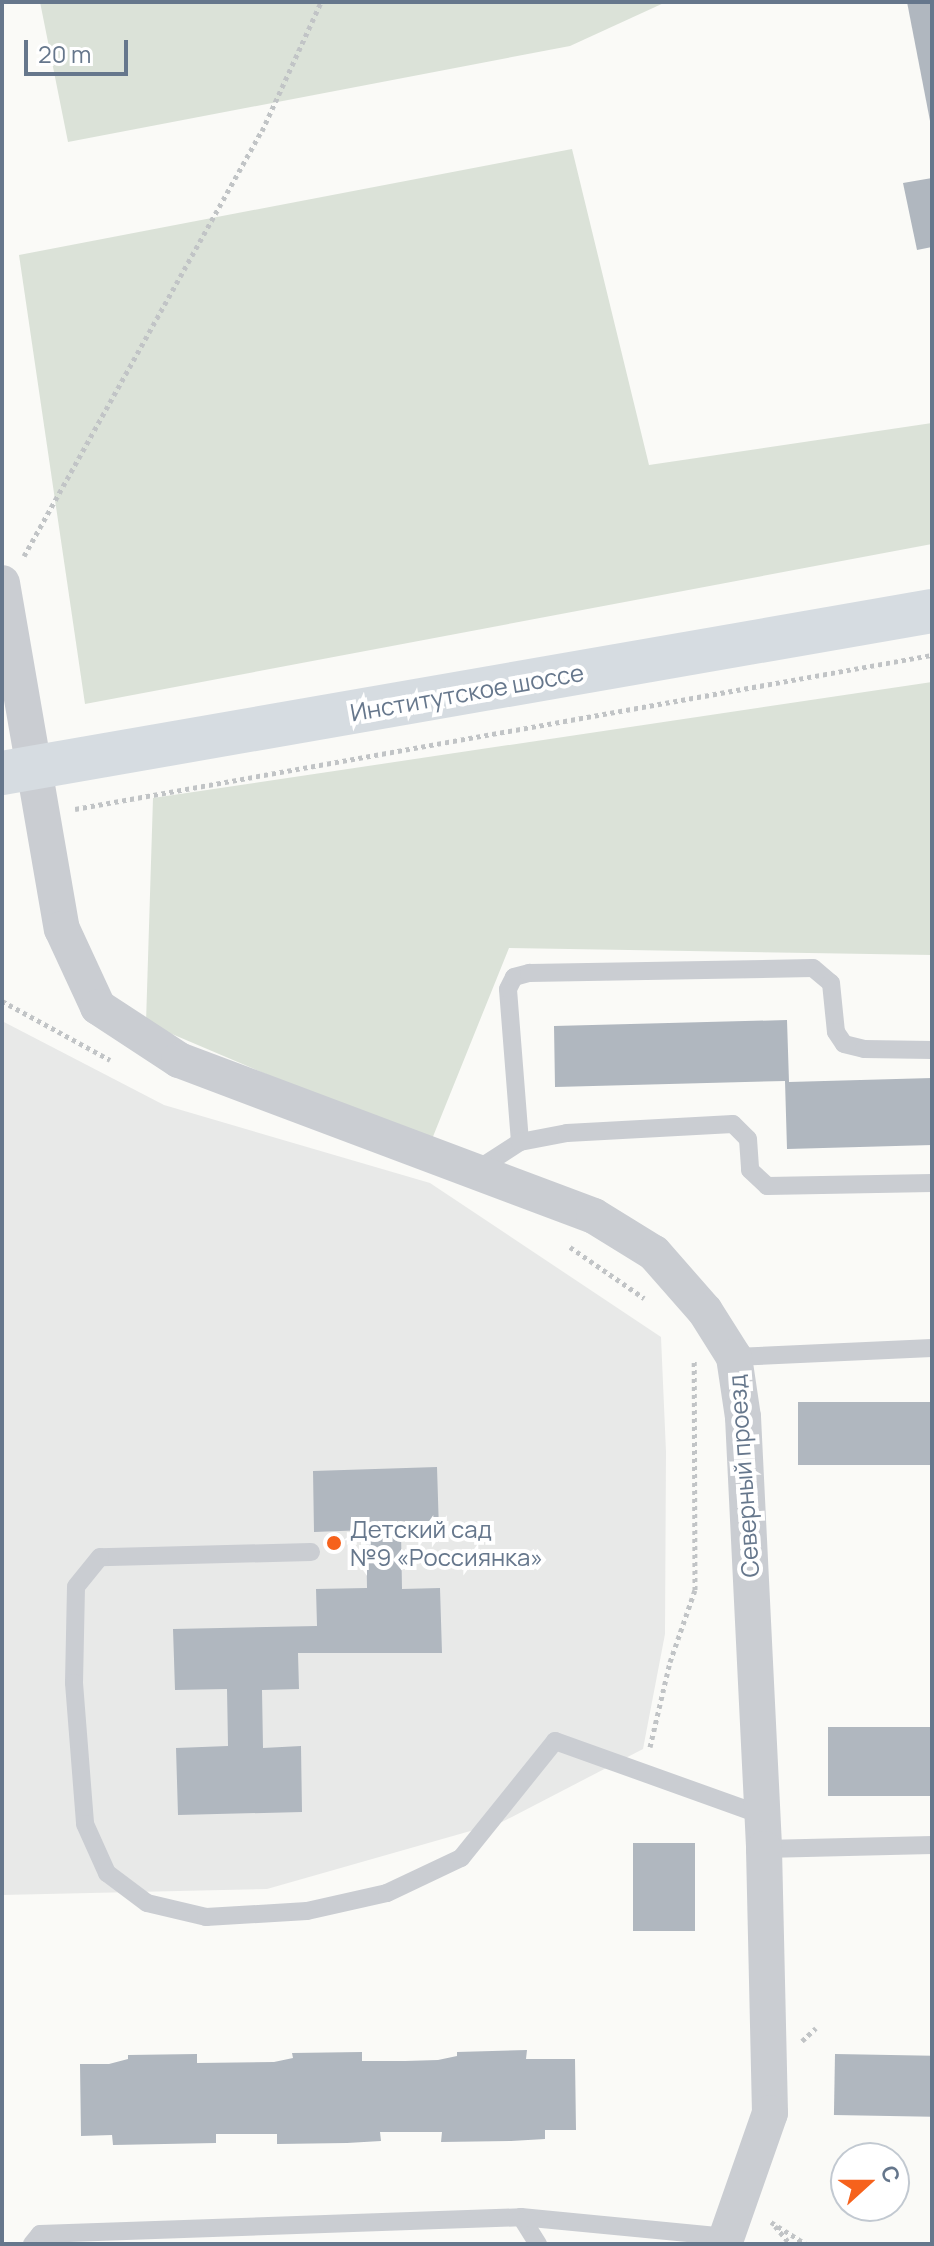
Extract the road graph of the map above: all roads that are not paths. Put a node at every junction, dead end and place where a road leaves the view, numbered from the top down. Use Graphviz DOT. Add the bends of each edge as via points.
graph roads {
  1 [pos="3,587"];
  2 [pos="932,611"];
  3 [pos="19,770"];
  4 [pos="932,1050"];
  5 [pos="520,1142"];
  6 [pos="473,1172"];
  7 [pos="932,1183"];
  8 [pos="932,1348"];
  9 [pos="734,1357"];
  10 [pos="311,1552"];
  11 [pos="763,1832"];
  12 [pos="932,1845"];
  13 [pos="521,2217"];
  14 [pos="725,2241"];
  15 [pos="32,2244"];
  16 [pos="538,2244"];
  1 -- 3 [label="street, Северный проезд"];
  2 -- 3 [label="street, Институтское шоссе"];
  3 -- 6 [label="street, Северный проезд" via="43,814 62,929 98,1007 179,1060"];
  4 -- 5 [label="lane" via="844,1044 836,1032 831,983 813,968 529,973 514,977 508,989"];
  5 -- 6 [label="lane"];
  5 -- 7 [label="lane" via="567,1133 733,1124 748,1139 750,1170 767,1186"];
  6 -- 9 [label="street, Северный проезд" via="594,1216 654,1253 705,1311"];
  8 -- 9 [label="lane"];
  9 -- 11 [label="street, Северный проезд" via="743,1417"];
  10 -- 11 [label="lane" via="100,1557 76,1587 74,1683 85,1824 107,1873 147,1903 206,1917 307,1911 387,1893 461,1858 555,1741 644,1774"];
  11 -- 12 [label="lane"];
  11 -- 14 [label="street, Северный проезд" via="770,2113"];
  13 -- 14 [label="lane"];
  13 -- 15 [label="lane" via="40,2234"];
  13 -- 16 [label="lane"];
}
